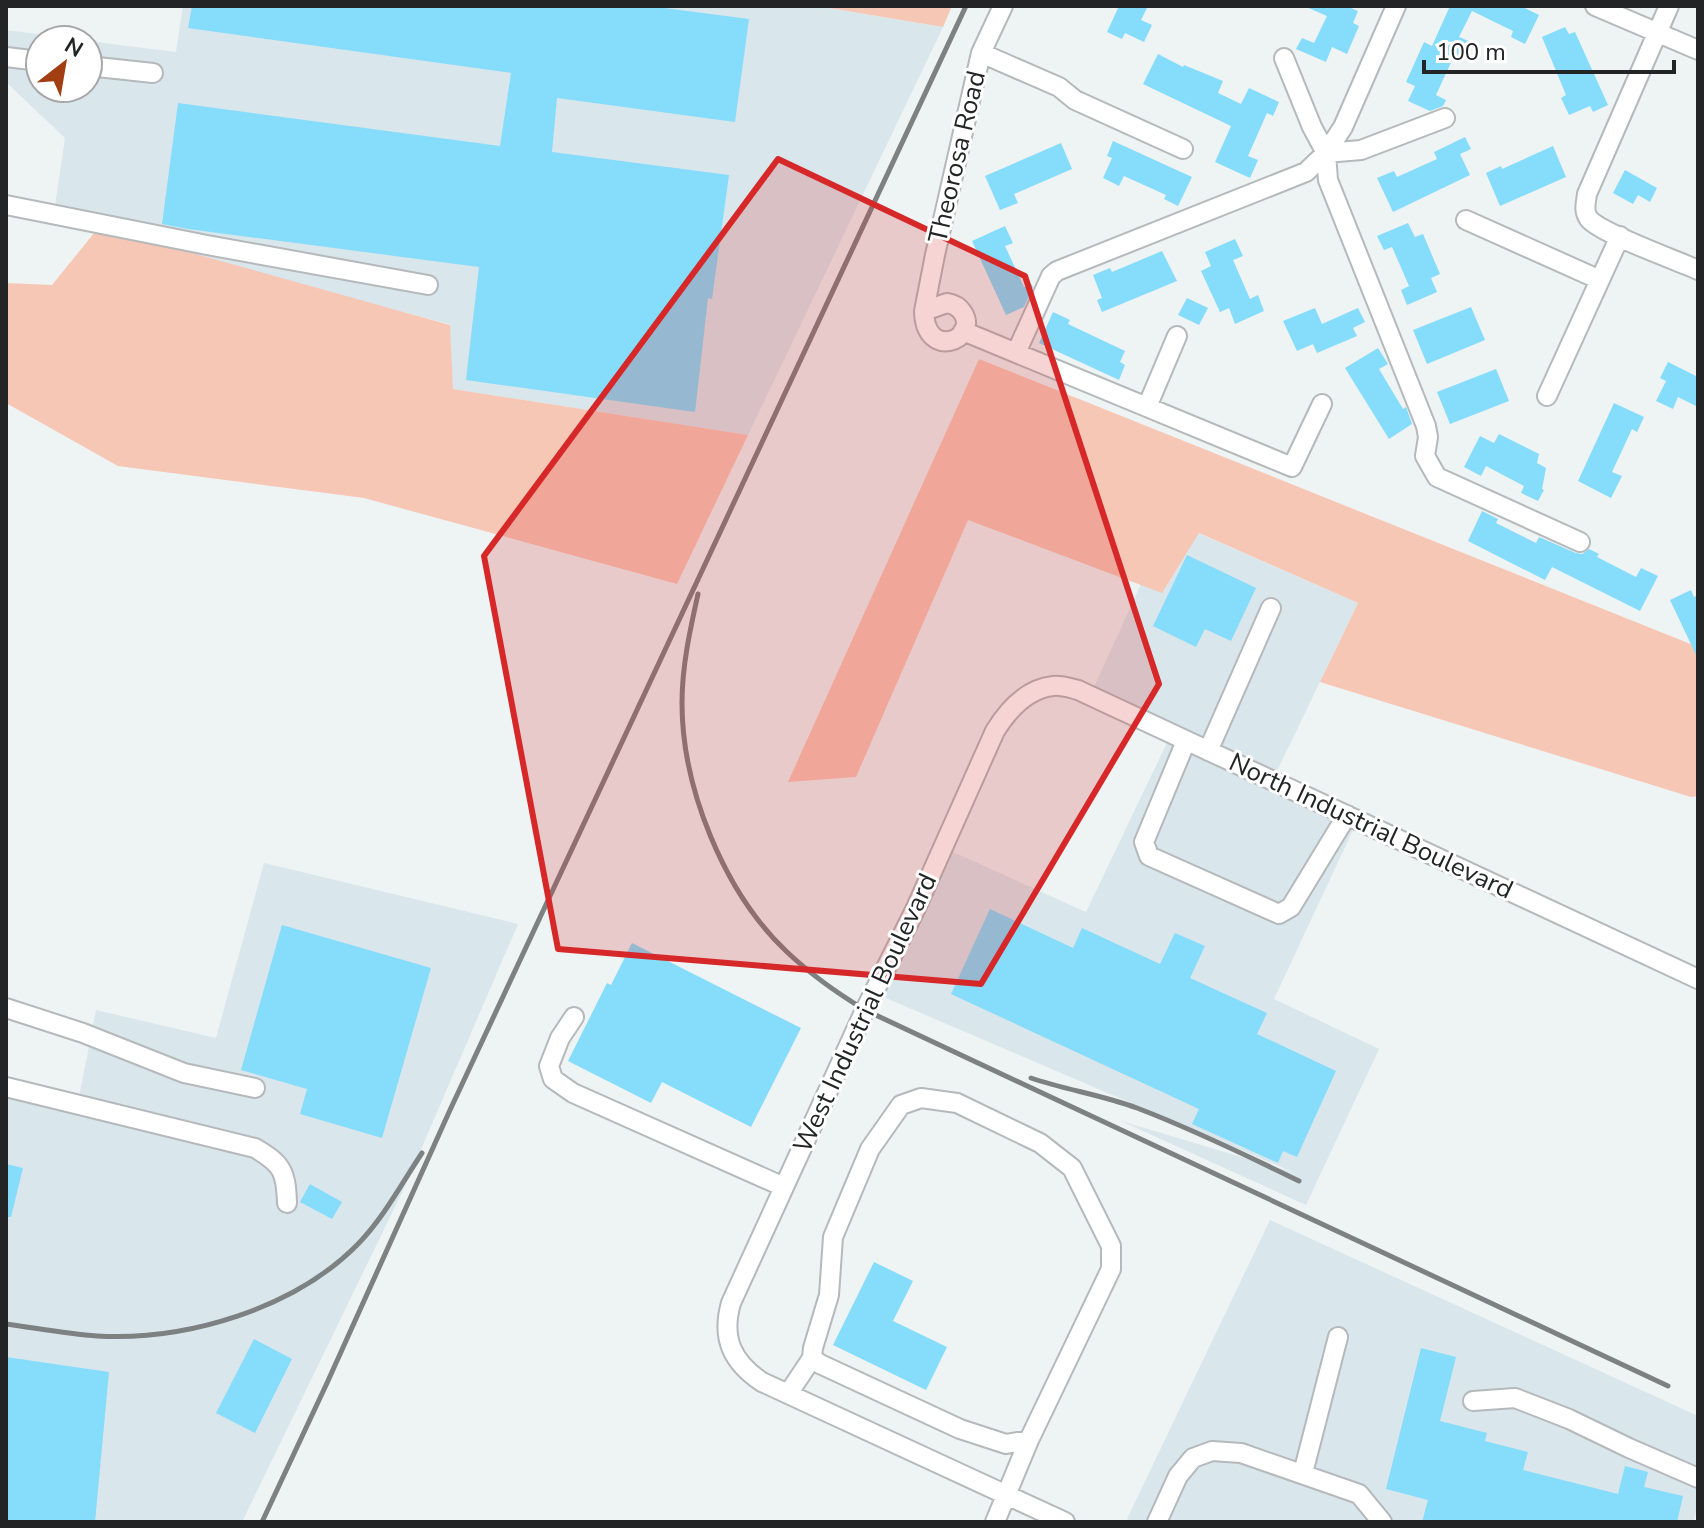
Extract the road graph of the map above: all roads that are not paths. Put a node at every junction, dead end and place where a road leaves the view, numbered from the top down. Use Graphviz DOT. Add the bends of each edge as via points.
graph roads {
  1 [pos="1003,6"];
  2 [pos="1396,6"];
  3 [pos="1595,6"];
  4 [pos="1669,6"];
  5 [pos="1657,33"];
  6 [pos="1698,50"];
  7 [pos="981,53"];
  8 [pos="1284,58"];
  9 [pos="104,68"];
  10 [pos="153,73"];
  11 [pos="1445,118"];
  12 [pos="1183,149"];
  13 [pos="1326,153"];
  14 [pos="6,205"];
  15 [pos="1466,220"];
  16 [pos="1620,236"];
  17 [pos="1698,270"];
  18 [pos="1600,280"];
  19 [pos="428,285"];
  20 [pos="924,311"];
  21 [pos="963,331"];
  22 [pos="1177,336"];
  23 [pos="1018,349"];
  24 [pos="1547,396"];
  25 [pos="1322,404"];
  26 [pos="1147,407"];
  27 [pos="1580,542"];
  28 [pos="1271,608"];
  29 [pos="1041,690"];
  30 [pos="1186,741"];
  31 [pos="1208,751"];
  32 [pos="1347,815"];
  33 [pos="1698,979"];
  34 [pos="6,1008"];
  35 [pos="574,1017"];
  36 [pos="6,1087"];
  37 [pos="255,1088"];
  38 [pos="784,1187"];
  39 [pos="287,1203"];
  40 [pos="1338,1337"];
  41 [pos="812,1358"];
  42 [pos="788,1394"];
  43 [pos="1473,1401"];
  44 [pos="1029,1440"];
  45 [pos="1303,1473"];
  46 [pos="1698,1478"];
  47 [pos="1007,1495"];
  48 [pos="995,1522"];
  49 [pos="1065,1522"];
  50 [pos="1157,1522"];
  51 [pos="1382,1522"];
  1 -- 7 [label="street, Theorosa Road"];
  2 -- 13 [label="street" via="1343,127"];
  3 -- 5 [label="street"];
  4 -- 5 [label="street"];
  5 -- 6 [label="street"];
  5 -- 16 [label="street" via="1587,194 1587,215"];
  7 -- 12 [label="street"];
  7 -- 20 [label="street, Theorosa Road"];
  8 -- 13 [label="street"];
  9 -- 10 [label="street"];
  11 -- 13 [label="street" via="1361,150"];
  13 -- 23 [label="street" via="1306,172 1057,271"];
  13 -- 27 [label="street" via="1328,180 1426,426 1425,456 1437,477"];
  14 -- 19 [label="street"];
  15 -- 18 [label="street"];
  16 -- 17 [label="street"];
  16 -- 18 [label="street"];
  18 -- 24 [label="street"];
  20 -- 21 [label="street" via="953,304 966,320"];
  20 -- 21 [label="street" via="926,329 939,341 954,340"];
  21 -- 23 [label="street"];
  22 -- 26 [label="street"];
  23 -- 26 [label="street"];
  25 -- 26 [label="street" via="1292,467"];
  28 -- 31 [label="street"];
  29 -- 30 [label="street, North Industrial Boulevard" via="1078,690"];
  29 -- 38 [label="street, West Industrial Boulevard" via="1007,712 995,731"];
  30 -- 31 [label="street, North Industrial Boulevard"];
  30 -- 32 [label="street" via="1144,842 1149,856 1279,914 1291,907"];
  31 -- 32 [label="street, North Industrial Boulevard"];
  32 -- 33 [label="street, North Industrial Boulevard"];
  34 -- 37 [label="street" via="184,1073"];
  35 -- 38 [label="street" via="549,1066 553,1079 573,1093"];
  36 -- 39 [label="street" via="255,1148 276,1161 286,1183"];
  38 -- 42 [label="street, West Industrial Boulevard" via="727,1319 728,1339 747,1372"];
  40 -- 45 [label="street"];
  41 -- 42 [label="street"];
  41 -- 44 [label="street" via="960,1429 1006,1444"];
  41 -- 44 [label="street" via="829,1295 833,1237 870,1149 901,1105 921,1098 957,1103 1040,1143 1072,1168 1111,1246 1111,1269"];
  42 -- 47 [label="street"];
  43 -- 46 [label="street" via="1515,1398"];
  44 -- 47 [label="street"];
  45 -- 50 [label="street" via="1241,1453 1212,1451 1193,1458 1178,1476"];
  45 -- 51 [label="street" via="1359,1494"];
  47 -- 48 [label="street"];
  47 -- 49 [label="street"];
}
